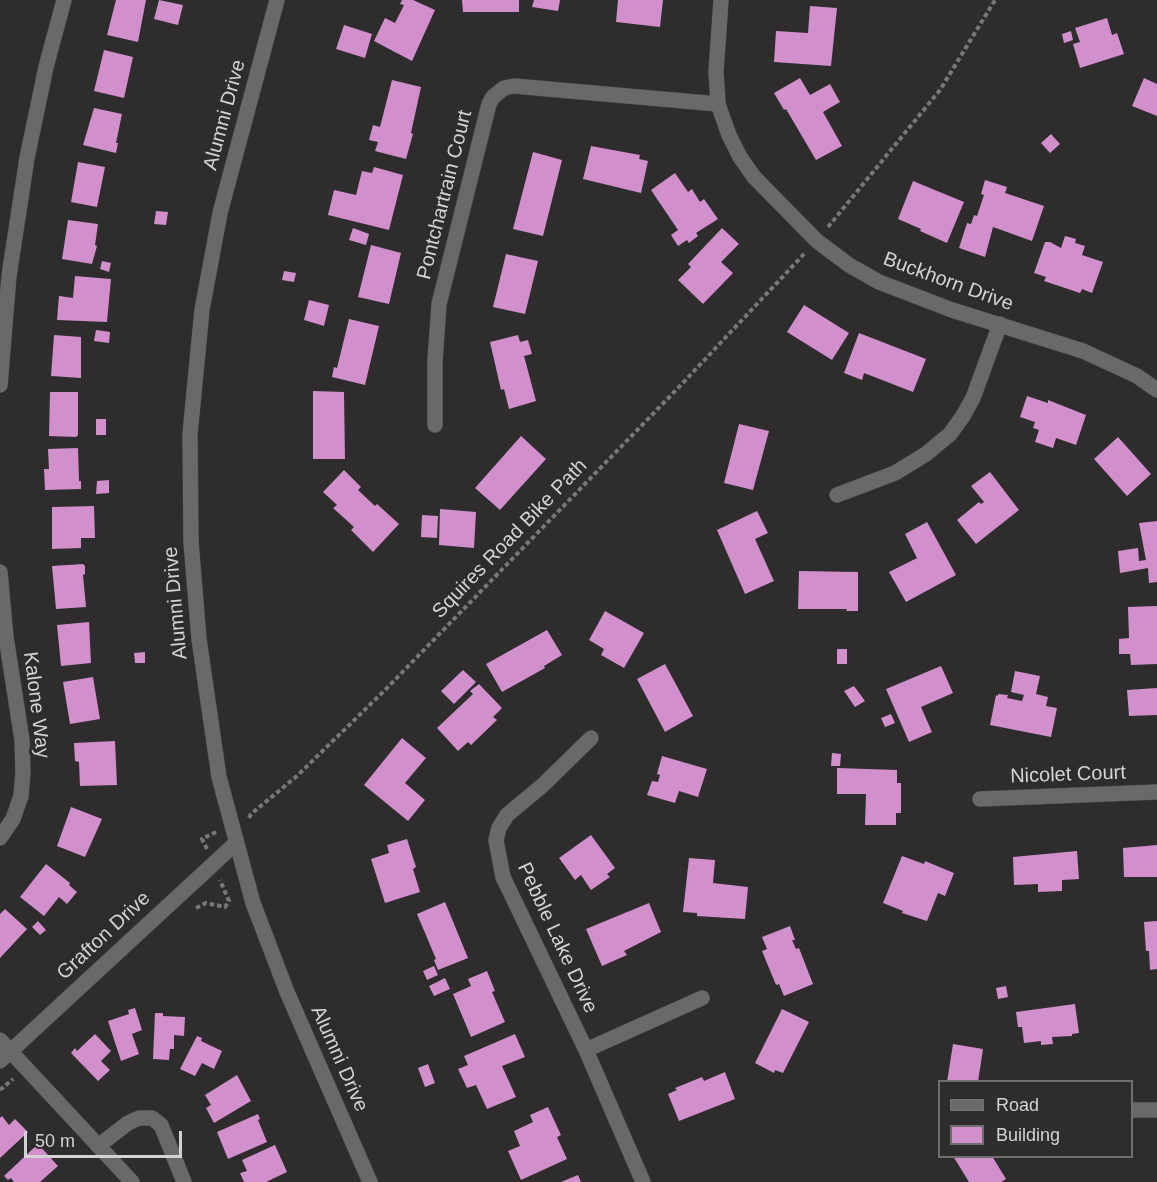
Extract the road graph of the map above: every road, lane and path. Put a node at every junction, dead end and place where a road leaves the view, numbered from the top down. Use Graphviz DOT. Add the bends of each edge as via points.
graph roads {
  1 [pos="64,0"];
  2 [pos="277,0"];
  3 [pos="721,0"];
  4 [pos="995,0"];
  5 [pos="718,104"];
  6 [pos="830,225"];
  7 [pos="805,253"];
  8 [pos="1000,324"];
  9 [pos="0,385"];
  10 [pos="1157,390"];
  11 [pos="435,425"];
  12 [pos="837,495"];
  13 [pos="0,572"];
  14 [pos="591,738"];
  15 [pos="1157,792"];
  16 [pos="980,799"];
  17 [pos="0,838"];
  18 [pos="236,843"];
  19 [pos="229,901"];
  20 [pos="190,913"];
  21 [pos="702,998"];
  22 [pos="586,1050"];
  23 [pos="3,1051"];
  24 [pos="7,1085"];
  25 [pos="0,1090"];
  26 [pos="1133,1110"];
  27 [pos="1157,1110"];
  28 [pos="98,1146"];
  29 [pos="132,1182"];
  30 [pos="184,1182"];
  31 [pos="370,1182"];
  32 [pos="643,1182"];
  1 -- 9 [label="street" via="27,158 9,276"];
  2 -- 18 [label="street, Alumni Drive" via="220,213 202,310 190,434 191,542 199,639 219,777"];
  3 -- 5 [label="street, Buckhorn Drive"];
  4 -- 6 [label="path" via="940,90"];
  5 -- 8 [label="street, Buckhorn Drive" via="733,142 754,177 817,241 879,282"];
  5 -- 11 [label="street, Pontchartrain Court" via="514,86 493,97 439,304"];
  7 -- 18 [label="path, Squires Road Bike Path" via="386,689 297,776 251,814"];
  8 -- 10 [label="street, Buckhorn Drive" via="1092,355"];
  8 -- 12 [label="street" via="973,398 950,434 895,473"];
  13 -- 17 [label="street, Kalone Way" via="23,772 21,796 13,819"];
  14 -- 22 [label="street, Pebble Lake Drive" via="507,815 496,840 503,877"];
  15 -- 16 [label="street, Nicolet Court"];
  18 -- 23 [label="street, Grafton Drive"];
  18 -- 31 [label="street, Alumni Drive" via="253,903 287,992"];
  19 -- 20 [label="path" via="225,907 198,905"];
  21 -- 22 [label="street"];
  22 -- 32 [label="street, Pebble Lake Drive"];
  23 -- 28 [label="street"];
  24 -- 25 [label="path"];
  26 -- 27 [label="street"];
  28 -- 29 [label="street"];
  28 -- 30 [label="street" via="128,1123 152,1118 161,1125"];
}
